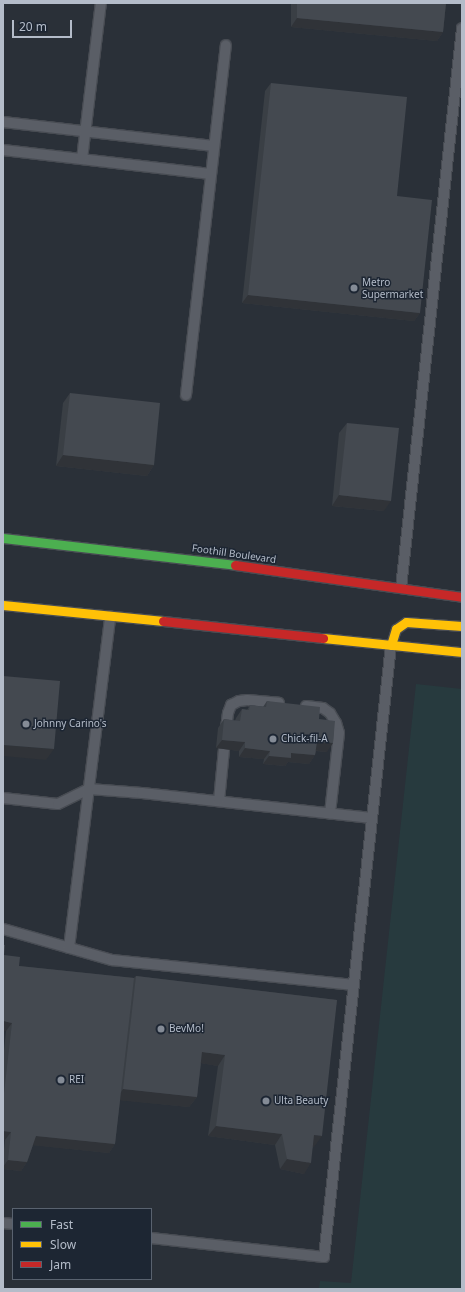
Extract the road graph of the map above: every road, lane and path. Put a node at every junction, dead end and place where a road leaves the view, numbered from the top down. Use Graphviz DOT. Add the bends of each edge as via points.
graph roads {
  1 [pos="101,3"];
  2 [pos="462,28"];
  3 [pos="226,45"];
  4 [pos="3,122"];
  5 [pos="86,131"];
  6 [pos="214,146"];
  7 [pos="3,150"];
  8 [pos="82,159"];
  9 [pos="211,174"];
  10 [pos="186,395"];
  11 [pos="3,538"];
  12 [pos="402,588"];
  13 [pos="462,597"];
  14 [pos="3,605"];
  15 [pos="110,617"];
  16 [pos="462,626"];
  17 [pos="391,645"];
  18 [pos="462,652"];
  19 [pos="226,729"];
  20 [pos="224,749"];
  21 [pos="89,789"];
  22 [pos="3,798"];
  23 [pos="219,801"];
  24 [pos="330,813"];
  25 [pos="372,818"];
  26 [pos="3,929"];
  27 [pos="69,948"];
  28 [pos="354,985"];
  29 [pos="152,1238"];
  1 -- 5 [label="lane"];
  2 -- 12 [label="lane"];
  3 -- 6 [label="lane"];
  4 -- 5 [label="lane"];
  5 -- 6 [label="lane"];
  5 -- 8 [label="lane"];
  6 -- 9 [label="lane"];
  7 -- 8 [label="lane"];
  8 -- 9 [label="lane"];
  9 -- 10 [label="lane"];
  11 -- 12 [label="main road, Foothill Boulevard" via="178,557"];
  12 -- 13 [label="main road, Foothill Boulevard"];
  14 -- 15 [label="main road"];
  15 -- 17 [label="main road"];
  15 -- 21 [label="lane"];
  16 -- 17 [label="main road" via="406,622 396,629"];
  17 -- 18 [label="main road"];
  17 -- 25 [label="lane"];
  19 -- 24 [label="lane" via="231,705 239,701 323,708 330,713 339,733"];
  20 -- 23 [label="lane"];
  21 -- 22 [label="lane" via="58,804"];
  21 -- 23 [label="lane"];
  21 -- 27 [label="lane"];
  23 -- 24 [label="lane"];
  24 -- 25 [label="lane"];
  25 -- 28 [label="lane"];
  26 -- 27 [label="lane"];
  27 -- 28 [label="lane" via="112,960"];
  28 -- 29 [label="lane" via="324,1257"];
}
